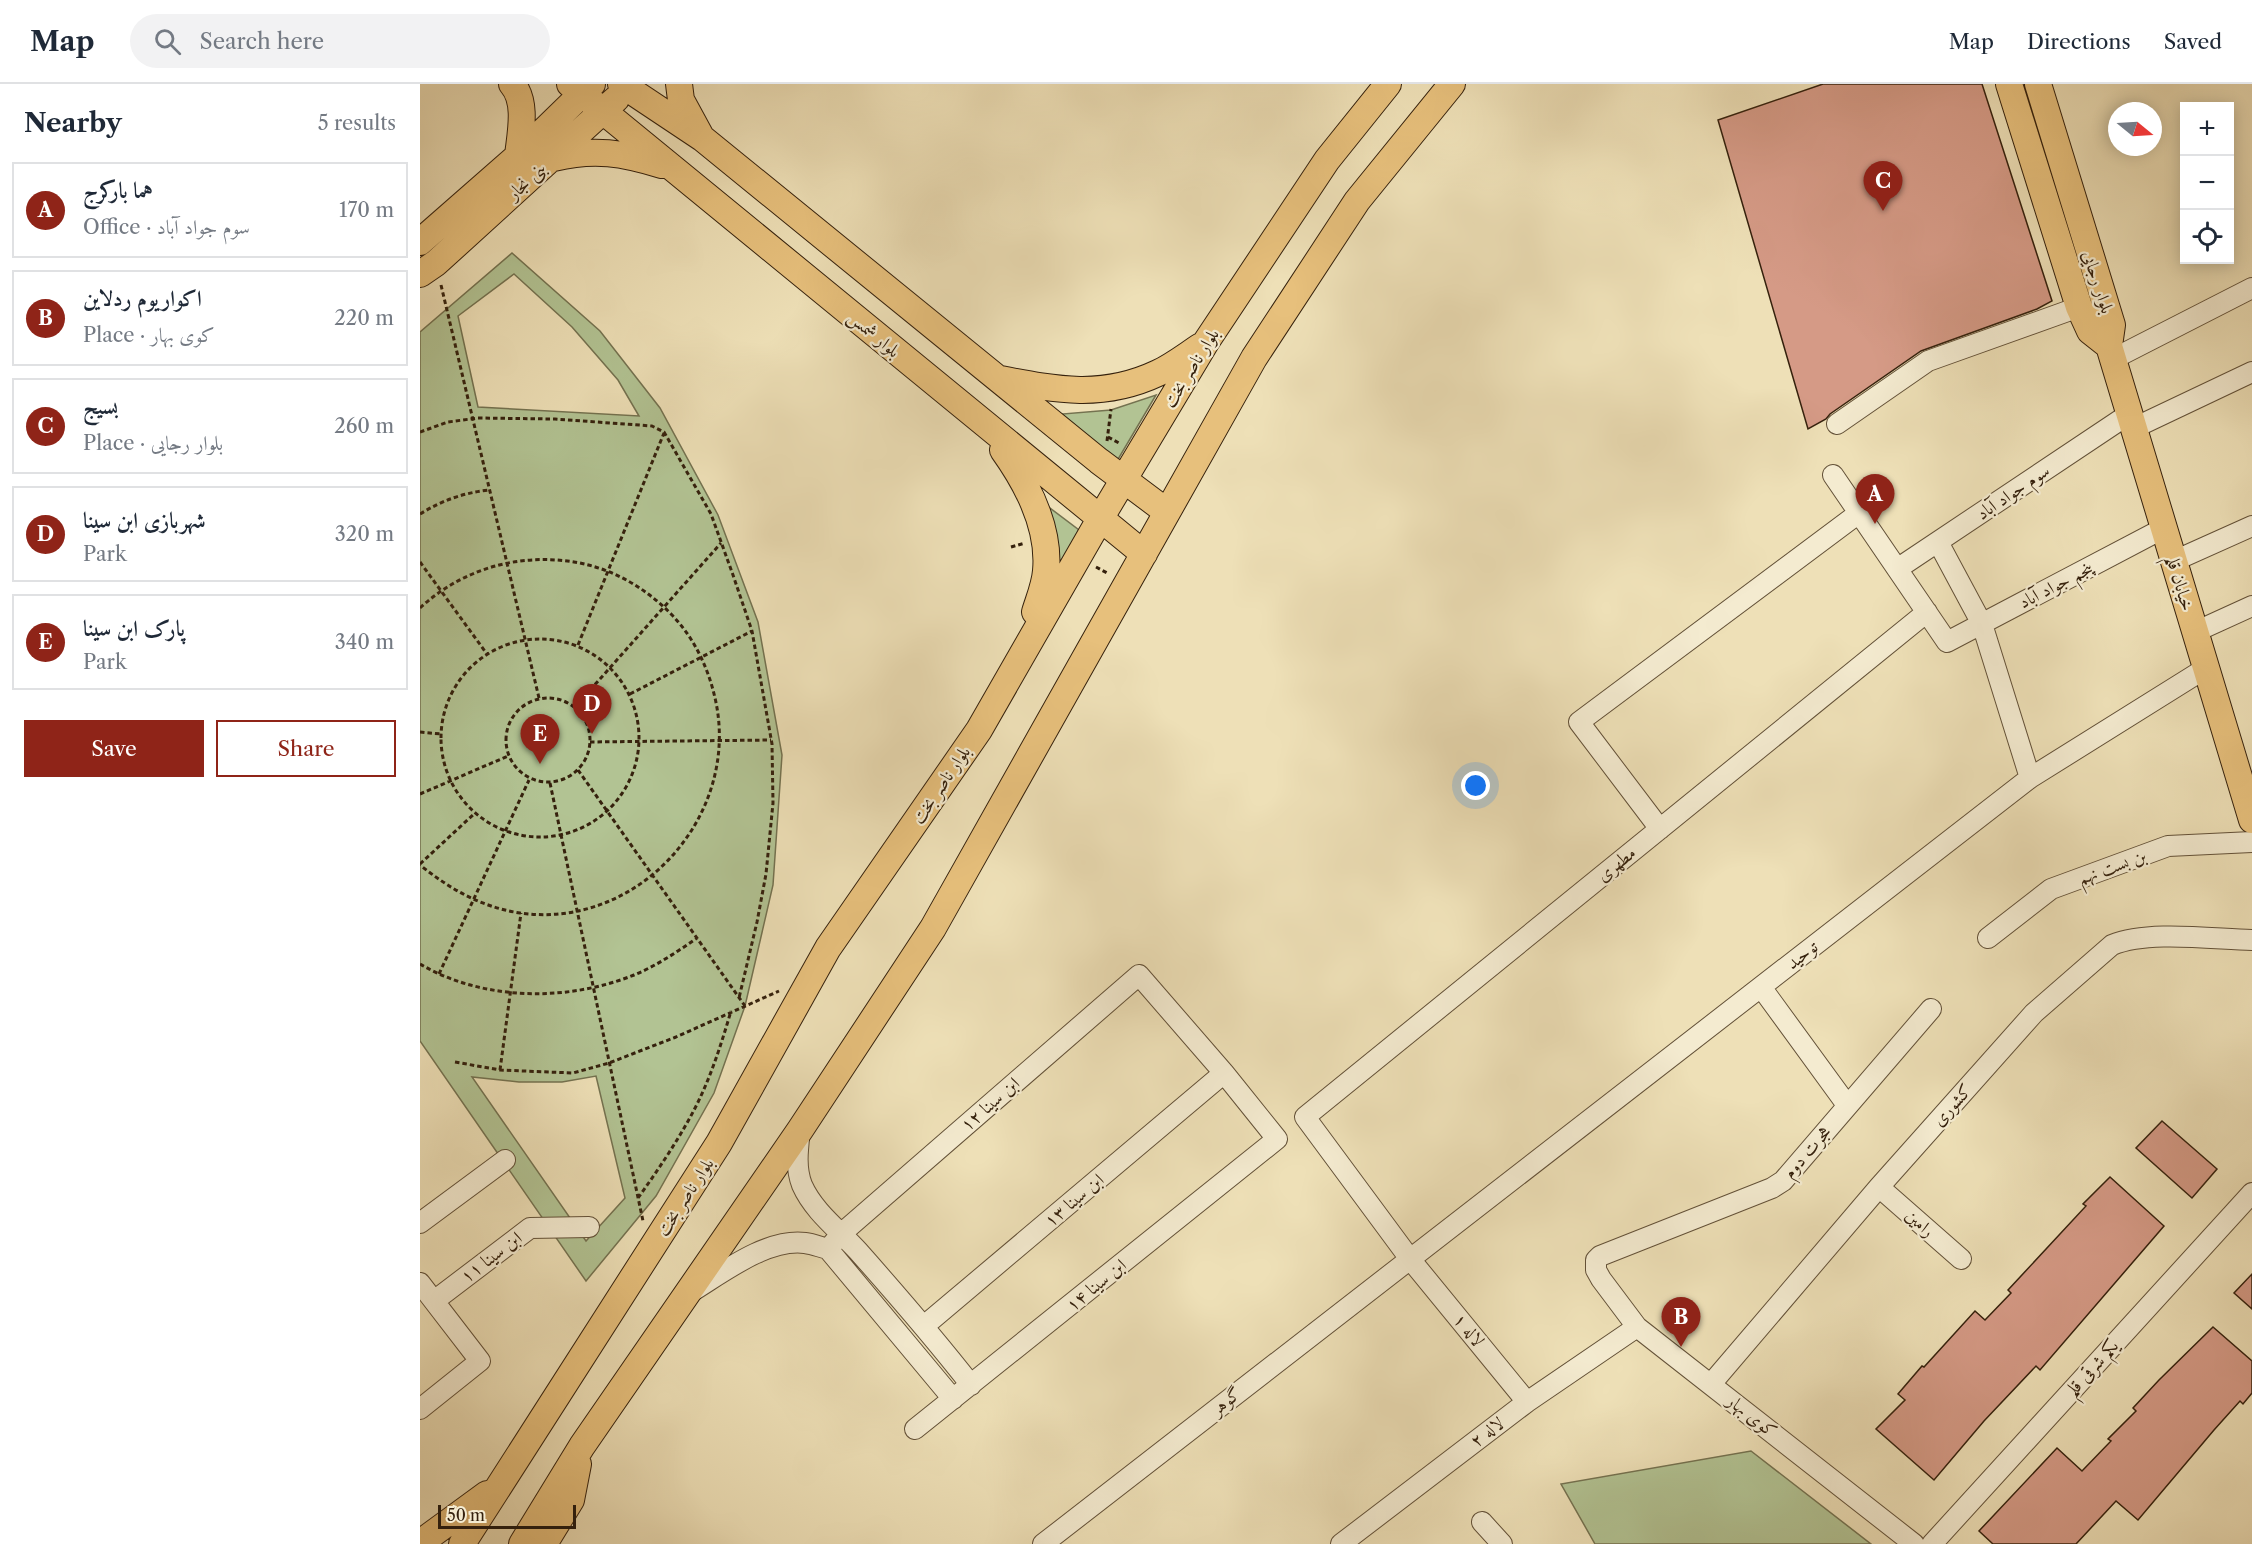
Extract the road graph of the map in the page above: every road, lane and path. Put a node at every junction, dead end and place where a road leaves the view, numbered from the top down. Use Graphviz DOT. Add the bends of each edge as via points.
graph roads {
  1 [pos="512,84"];
  2 [pos="679,84"];
  3 [pos="1388,84"];
  4 [pos="1452,84"];
  5 [pos="2008,84"];
  6 [pos="2038,84"];
  7 [pos="626,85"];
  8 [pos="582,87"];
  9 [pos="604,112"];
  10 [pos="702,138"];
  11 [pos="518,156"];
  12 [pos="553,158"];
  13 [pos="673,169"];
  14 [pos="420,242"];
  15 [pos="428,268"];
  16 [pos="2252,288"];
  17 [pos="2079,307"];
  18 [pos="1206,342"];
  19 [pos="2111,353"];
  20 [pos="2252,372"];
  21 [pos="996,378"];
  22 [pos="472,418"];
  23 [pos="2132,421"];
  24 [pos="1838,424"];
  25 [pos="988,428"];
  26 [pos="420,432"];
  27 [pos="664,432"];
  28 [pos="1833,475"];
  29 [pos="1123,479"];
  30 [pos="489,490"];
  31 [pos="1167,512"];
  32 [pos="1859,513"];
  33 [pos="420,514"];
  34 [pos="1100,519"];
  35 [pos="2252,526"];
  36 [pos="2164,528"];
  37 [pos="1938,542"];
  38 [pos="721,543"];
  39 [pos="1144,554"];
  40 [pos="2174,561"];
  41 [pos="420,562"];
  42 [pos="507,562"];
  43 [pos="1897,569"];
  44 [pos="608,571"];
  45 [pos="441,591"];
  46 [pos="2252,606"];
  47 [pos="664,607"];
  48 [pos="420,608"];
  49 [pos="1927,612"];
  50 [pos="1982,624"];
  51 [pos="752,631"];
  52 [pos="2195,632"];
  53 [pos="525,639"];
  54 [pos="578,645"];
  55 [pos="1024,650"];
  56 [pos="487,654"];
  57 [pos="701,657"];
  58 [pos="610,667"];
  59 [pos="2206,668"];
  60 [pos="630,694"];
  61 [pos="539,698"];
  62 [pos="575,707"];
  63 [pos="420,732"];
  64 [pos="441,734"];
  65 [pos="720,740"];
  66 [pos="771,740"];
  67 [pos="639,741"];
  68 [pos="590,742"];
  69 [pos="508,756"];
  70 [pos="2243,757"];
  71 [pos="578,770"];
  72 [pos="2030,778"];
  73 [pos="530,779"];
  74 [pos="451,781"];
  75 [pos="550,783"];
  76 [pos="420,794"];
  77 [pos="608,811"];
  78 [pos="475,813"];
  79 [pos="2252,820"];
  80 [pos="1660,829"];
  81 [pos="506,831"];
  82 [pos="561,835"];
  83 [pos="2252,842"];
  84 [pos="420,864"];
  85 [pos="653,875"];
  86 [pos="473,900"];
  87 [pos="577,911"];
  88 [pos="521,913"];
  89 [pos="697,938"];
  90 [pos="1988,938"];
  91 [pos="2252,940"];
  92 [pos="420,964"];
  93 [pos="439,974"];
  94 [pos="810,978"];
  95 [pos="593,987"];
  96 [pos="1761,987"];
  97 [pos="511,992"];
  98 [pos="739,998"];
  99 [pos="745,1006"];
  100 [pos="1931,1009"];
  101 [pos="731,1011"];
  102 [pos="455,1062"];
  103 [pos="609,1064"];
  104 [pos="500,1070"];
  105 [pos="1224,1073"];
  106 [pos="1847,1105"];
  107 [pos="1305,1117"];
  108 [pos="800,1130"];
  109 [pos="505,1161"];
  110 [pos="1879,1186"];
  111 [pos="2252,1193"];
  112 [pos="638,1198"];
  113 [pos="420,1223"];
  114 [pos="589,1227"];
  115 [pos="842,1233"];
  116 [pos="828,1249"];
  117 [pos="649,1252"];
  118 [pos="1410,1259"];
  119 [pos="1960,1260"];
  120 [pos="1601,1279"];
  121 [pos="420,1283"];
  122 [pos="684,1296"];
  123 [pos="434,1301"];
  124 [pos="924,1326"];
  125 [pos="1637,1327"];
  126 [pos="1711,1384"];
  127 [pos="971,1385"];
  128 [pos="953,1399"];
  129 [pos="1527,1402"];
  130 [pos="420,1409"];
  131 [pos="915,1429"];
  132 [pos="582,1446"];
  133 [pos="497,1487"];
  134 [pos="1482,1522"];
  135 [pos="420,1543"];
  136 [pos="462,1544"];
  137 [pos="522,1544"];
  138 [pos="544,1544"];
  139 [pos="1042,1544"];
  140 [pos="1341,1544"];
  141 [pos="1502,1544"];
  142 [pos="1914,1544"];
  143 [pos="1932,1544"];
  1 -- 11 [label="main road" via="518,90 522,118"];
  2 -- 10 [label="main road" via="681,100"];
  3 -- 18 [label="main road, بلوار ناصر بخت" via="1327,160"];
  4 -- 31 [label="main road" via="1357,201 1254,358"];
  5 -- 17 [label="main road, بلوار رجایی"];
  6 -- 19 [label="main road, بلوار رجایی" via="2112,325"];
  7 -- 9 [label="main road, بنی نجار"];
  7 -- 10 [label="main road"];
  8 -- 9 [label="main road, بلوار شمس"];
  8 -- 11 [label="main road, بنی نجار"];
  9 -- 12 [label="main road, بنی نجار"];
  9 -- 13 [label="main road, بلوار شمس"];
  10 -- 21 [label="main road"];
  11 -- 14 [label="main road, بنی نجار"];
  12 -- 13 [label="main road" via="576,152 628,154"];
  12 -- 15 [label="main road, بنی نجار"];
  13 -- 25 [label="main road, بلوار شمس"];
  15 -- 22 [label="path"];
  16 -- 19 [label="street"];
  17 -- 19 [label="main road, بلوار رجایی" via="2090,331"];
  17 -- 24 [label="street" via="1928,361"];
  18 -- 21 [label="main road" via="1160,373 1106,390 1046,388"];
  18 -- 29 [label="main road, بلوار ناصر بخت"];
  19 -- 23 [label="main road, خیابان قلم"];
  20 -- 23 [label="street, سوم جواد آباد"];
  21 -- 29 [label="main road"];
  22 -- 26 [label="path"];
  22 -- 27 [label="path" via="555,418 652,426"];
  22 -- 30 [label="path"];
  23 -- 36 [label="main road, خیابان قلم"];
  23 -- 37 [label="street, سوم جواد آباد"];
  25 -- 34 [label="main road, بلوار شمس"];
  25 -- 55 [label="main road" via="1020,475 1039,518 1047,555 1046,574"];
  27 -- 38 [label="path" via="711,514"];
  27 -- 44 [label="path"];
  28 -- 32 [label="street"];
  29 -- 31 [label="main road"];
  29 -- 34 [label="main road, بلوار ناصر بخت"];
  30 -- 33 [label="path" via="464,493"];
  30 -- 42 [label="path"];
  31 -- 39 [label="main road"];
  32 -- 43 [label="street"];
  32 -- 80 [label="street" via="1580,722"];
  34 -- 39 [label="main road, بلوار شمس"];
  34 -- 55 [label="main road, بلوار ناصر بخت"];
  35 -- 40 [label="street"];
  36 -- 40 [label="main road, خیابان قلم"];
  36 -- 50 [label="street, پنجم جواد آباد"];
  37 -- 43 [label="street, سوم جواد آباد"];
  37 -- 50 [label="street"];
  38 -- 47 [label="path"];
  38 -- 51 [label="path"];
  39 -- 108 [label="main road" via="933,928"];
  40 -- 52 [label="main road, خیابان قلم"];
  41 -- 45 [label="path"];
  42 -- 44 [label="path" via="558,559"];
  42 -- 45 [label="path" via="483,569"];
  42 -- 53 [label="path"];
  43 -- 49 [label="street"];
  44 -- 47 [label="path" via="647,592"];
  44 -- 54 [label="path"];
  45 -- 48 [label="path"];
  45 -- 56 [label="path"];
  46 -- 52 [label="street"];
  47 -- 57 [label="path"];
  47 -- 58 [label="path"];
  49 -- 50 [label="street, پنجم جواد آباد" via="1947,642"];
  49 -- 80 [label="street, مطهری"];
  50 -- 72 [label="street"];
  51 -- 57 [label="path"];
  51 -- 66 [label="path"];
  52 -- 59 [label="main road, خیابان قلم"];
  53 -- 54 [label="path" via="561,640"];
  53 -- 56 [label="path"];
  53 -- 61 [label="path"];
  54 -- 58 [label="path"];
  55 -- 94 [label="main road, بلوار ناصر بخت" via="979,730 856,905"];
  56 -- 64 [label="path" via="468,669 454,688"];
  57 -- 60 [label="path"];
  57 -- 65 [label="path" via="712,684"];
  58 -- 60 [label="path"];
  58 -- 62 [label="path"];
  59 -- 70 [label="main road, خیابان قلم"];
  59 -- 72 [label="street, توحید"];
  60 -- 67 [label="path" via="638,717"];
  61 -- 62 [label="path" via="558,698"];
  61 -- 69 [label="path" via="518,710 506,732"];
  62 -- 68 [label="path" via="589,729"];
  63 -- 64 [label="path"];
  64 -- 74 [label="path" via="443,758"];
  65 -- 66 [label="path"];
  65 -- 67 [label="path"];
  65 -- 85 [label="path" via="708,801 675,854"];
  66 -- 98 [label="path" via="773,803 766,874"];
  67 -- 68 [label="path"];
  67 -- 77 [label="path" via="630,779"];
  68 -- 71 [label="path" via="587,757"];
  69 -- 73 [label="path" via="517,770"];
  69 -- 74 [label="path"];
  70 -- 79 [label="main road, خیابان قلم"];
  71 -- 75 [label="path"];
  71 -- 77 [label="path"];
  72 -- 96 [label="street, توحید"];
  73 -- 75 [label="path"];
  73 -- 81 [label="path"];
  74 -- 76 [label="path"];
  74 -- 78 [label="path"];
  75 -- 82 [label="path"];
  77 -- 82 [label="path" via="578,830"];
  77 -- 85 [label="path"];
  78 -- 81 [label="path"];
  78 -- 84 [label="path"];
  80 -- 107 [label="street, مطهری"];
  81 -- 82 [label="path" via="533,837"];
  81 -- 86 [label="path"];
  82 -- 87 [label="path"];
  83 -- 90 [label="street, بن بست نهم" via="2168,846 2051,889"];
  84 -- 86 [label="path" via="445,885"];
  85 -- 87 [label="path" via="621,895"];
  85 -- 89 [label="path"];
  86 -- 88 [label="path"];
  86 -- 93 [label="path"];
  87 -- 88 [label="path"];
  87 -- 95 [label="path"];
  88 -- 97 [label="path"];
  89 -- 95 [label="path" via="648,969"];
  89 -- 98 [label="path"];
  91 -- 110 [label="street, کشوری" via="2144,937 2112,945 2034,1013"];
  92 -- 93 [label="path"];
  93 -- 97 [label="path" via="467,985"];
  94 -- 101 [label="path"];
  94 -- 117 [label="main road, بلوار ناصر بخت" via="719,1143"];
  95 -- 97 [label="path" via="567,993"];
  95 -- 103 [label="path"];
  96 -- 106 [label="street"];
  96 -- 118 [label="street, توحید"];
  97 -- 104 [label="path"];
  98 -- 99 [label="path"];
  100 -- 106 [label="street, هجرت دوم"];
  101 -- 103 [label="path"];
  101 -- 112 [label="path" via="694,1109"];
  102 -- 104 [label="path"];
  103 -- 104 [label="path" via="573,1073"];
  103 -- 112 [label="path"];
  105 -- 115 [label="street, ابن سینا ۱۲" via="1139,975"];
  105 -- 124 [label="street, ابن سینا ۱۳"];
  105 -- 127 [label="street, ابن سینا ۱۴" via="1277,1139"];
  106 -- 120 [label="street, هجرت دوم" via="1783,1181 1600,1256 1596,1270"];
  107 -- 118 [label="street, لاله ۱"];
  108 -- 115 [label="street" via="797,1162 801,1183 815,1208"];
  108 -- 122 [label="main road"];
  109 -- 113 [label="street"];
  110 -- 119 [label="street, رامین"];
  110 -- 126 [label="street, کشوری"];
  111 -- 143 [label="street, یکم شرقی قلم"];
  112 -- 117 [label="path"];
  114 -- 123 [label="street, ابن سینا ۱۱" via="530,1228"];
  115 -- 116 [label="street, ابن سینا ۱۲"];
  115 -- 124 [label="street"];
  116 -- 122 [label="street" via="804,1243 777,1245 748,1257"];
  116 -- 128 [label="street"];
  117 -- 133 [label="main road, بلوار ناصر بخت"];
  118 -- 129 [label="street, لاله ۱"];
  118 -- 139 [label="street, گوهر"];
  120 -- 125 [label="street, کوی بهار"];
  121 -- 123 [label="street"];
  122 -- 132 [label="main road"];
  123 -- 130 [label="street" via="480,1361"];
  124 -- 127 [label="street"];
  125 -- 126 [label="street, کوی بهار"];
  125 -- 129 [label="street, لاله ۲"];
  126 -- 142 [label="street, کوی بهار"];
  127 -- 128 [label="street, ابن سینا ۱۴"];
  128 -- 131 [label="street, ابن سینا ۱۴"];
  129 -- 140 [label="street, لاله ۲"];
  132 -- 137 [label="main road"];
  132 -- 138 [label="main road" via="571,1500"];
  133 -- 135 [label="main road"];
  133 -- 136 [label="main road, بلوار ناصر بخت"];
  134 -- 141 [label="street"];
}
